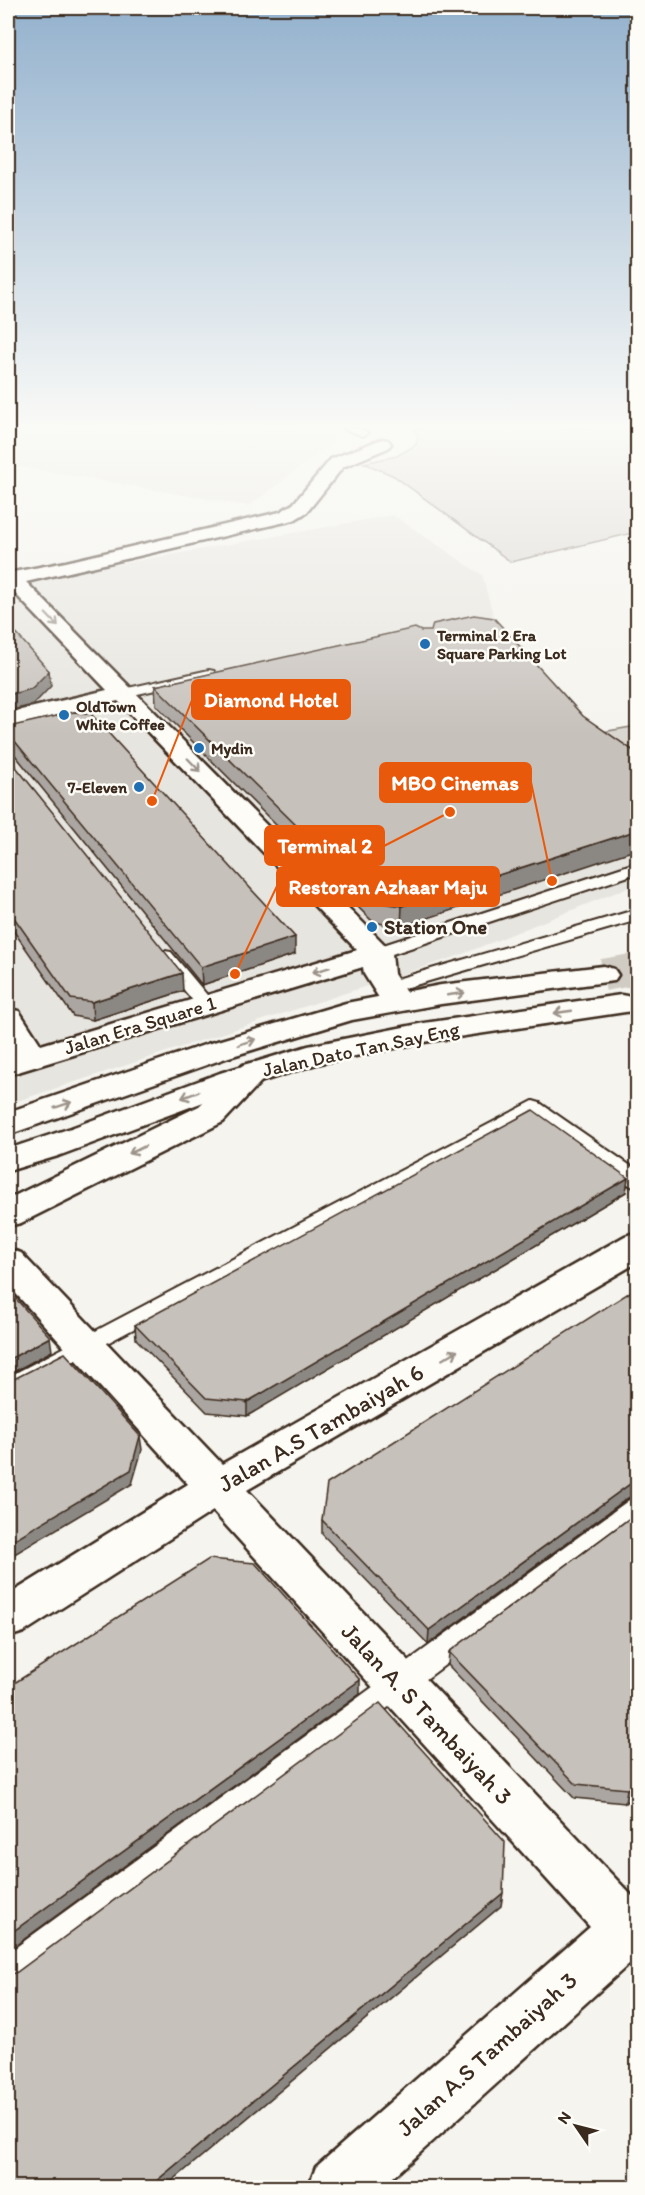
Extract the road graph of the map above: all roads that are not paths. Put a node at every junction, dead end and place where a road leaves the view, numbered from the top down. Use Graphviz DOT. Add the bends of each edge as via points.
graph roads {
  1 [pos="222,530"];
  2 [pos="9,578"];
  3 [pos="32,599"];
  4 [pos="8,604"];
  5 [pos="217,672"];
  6 [pos="124,693"];
  7 [pos="8,720"];
  8 [pos="638,867"];
  9 [pos="638,914"];
  10 [pos="154,942"];
  11 [pos="376,953"];
  12 [pos="603,975"];
  13 [pos="393,994"];
  14 [pos="621,1004"];
  15 [pos="206,1005"];
  16 [pos="8,1018"];
  17 [pos="20,1061"];
  18 [pos="254,1072"];
  19 [pos="8,1124"];
  20 [pos="8,1160"];
  21 [pos="638,1181"];
  22 [pos="8,1214"];
  23 [pos="638,1245"];
  24 [pos="8,1262"];
  25 [pos="84,1345"];
  26 [pos="8,1387"];
  27 [pos="216,1487"];
  28 [pos="638,1507"];
  29 [pos="8,1618"];
  30 [pos="399,1683"];
  31 [pos="634,1930"];
  32 [pos="8,1972"];
  33 [pos="337,2187"];
  1 -- 2 [label="street"];
  2 -- 3 [label="street"];
  3 -- 4 [label="street"];
  3 -- 6 [label="street, one-way"];
  5 -- 6 [label="lane"];
  6 -- 7 [label="street"];
  6 -- 11 [label="street, one-way"];
  8 -- 11 [label="lane"];
  9 -- 13 [label="lane"];
  10 -- 15 [label="lane"];
  11 -- 13 [label="street" via="379,974"];
  11 -- 15 [label="street, Jalan Era Square 1, one-way"];
  13 -- 12 [label="street, Jalan Dato Tan Say Eng, one-way"];
  19 -- 13 [label="street, Jalan Dato Tan Say Eng, one-way"];
  14 -- 18 [label="street, Jalan Dato Tan Say Eng, one-way" via="416,1034 309,1056"];
  15 -- 17 [label="street, Jalan Era Square 1"];
  16 -- 17 [label="street"];
  18 -- 20 [label="street, Jalan Dato Tan Say Eng, one-way"];
  18 -- 22 [label="street, one-way" via="211,1114"];
  21 -- 25 [label="lane" via="533,1107"];
  27 -- 23 [label="street, Jalan A.S Tambaiyah 6, one-way"];
  24 -- 25 [label="street, Jalan A. S Tambaiyah 3"];
  25 -- 26 [label="lane"];
  25 -- 27 [label="street, Jalan A. S Tambaiyah 3"];
  27 -- 29 [label="street, Jalan A.S Tambaiyah 6"];
  27 -- 30 [label="street, Jalan A. S Tambaiyah 3"];
  28 -- 30 [label="lane"];
  30 -- 31 [label="street, Jalan A. S Tambaiyah 3"];
  30 -- 32 [label="lane"];
  31 -- 33 [label="street, Jalan A.S Tambaiyah 3"];
}
